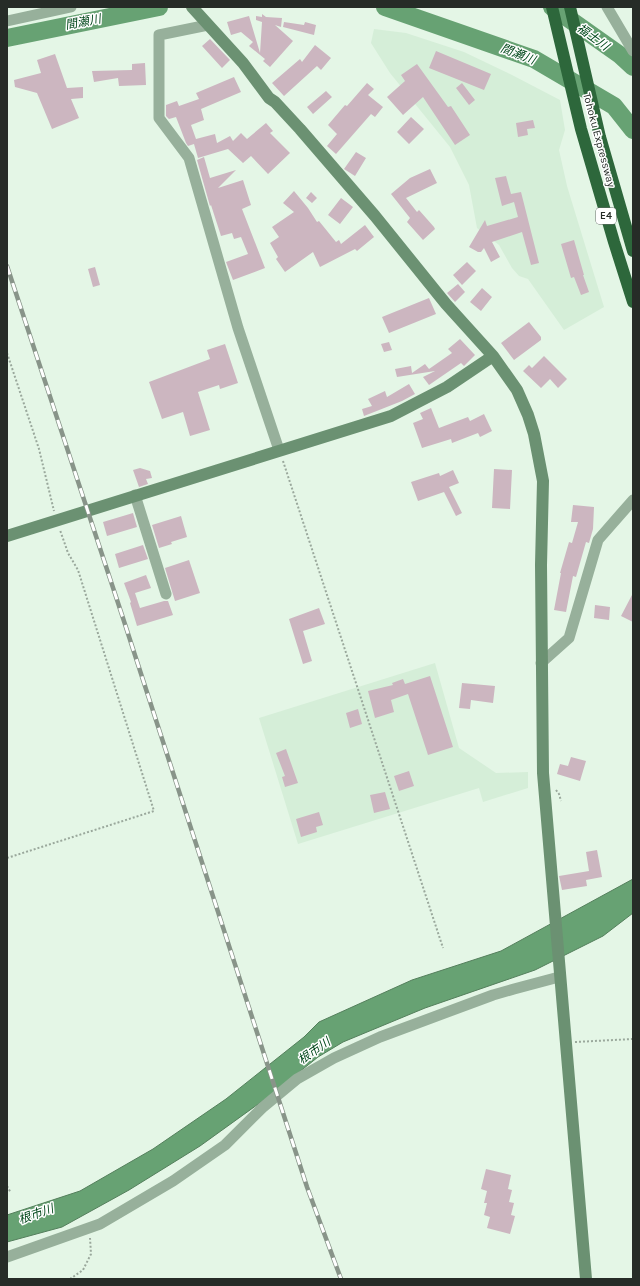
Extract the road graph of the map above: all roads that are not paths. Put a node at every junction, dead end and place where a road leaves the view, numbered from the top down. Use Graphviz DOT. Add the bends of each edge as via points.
graph roads {
  1 [pos="72,7"];
  2 [pos="552,7"];
  3 [pos="570,7"];
  4 [pos="607,7"];
  5 [pos="196,11"];
  6 [pos="7,21"];
  7 [pos="208,25"];
  8 [pos="633,51"];
  9 [pos="633,251"];
  10 [pos="633,302"];
  11 [pos="493,356"];
  12 [pos="279,450"];
  13 [pos="135,495"];
  14 [pos="633,500"];
  15 [pos="7,536"];
  16 [pos="166,594"];
  17 [pos="541,663"];
  18 [pos="559,972"];
  19 [pos="7,1257"];
  20 [pos="586,1279"];
  1 -- 6 [label="street"];
  2 -- 10 [label="highway, Tohoku Expressway / E4" via="581,128"];
  3 -- 9 [label="highway, Tohoku Expressway / E4" via="600,137"];
  4 -- 8 [label="street"];
  5 -- 7 [label="street"];
  7 -- 11 [label="street"];
  7 -- 12 [label="street" via="159,35 159,118 189,158 238,328"];
  11 -- 12 [label="street" via="447,387 391,416"];
  11 -- 17 [label="street" via="517,390 528,415 543,482"];
  12 -- 13 [label="street"];
  13 -- 15 [label="street"];
  13 -- 16 [label="street"];
  14 -- 17 [label="street" via="598,540 569,638"];
  17 -- 18 [label="street" via="542,773"];
  18 -- 19 [label="street" via="380,1037 334,1058 297,1079 262,1108 225,1145 173,1181 100,1224"];
  18 -- 20 [label="street"];
}
